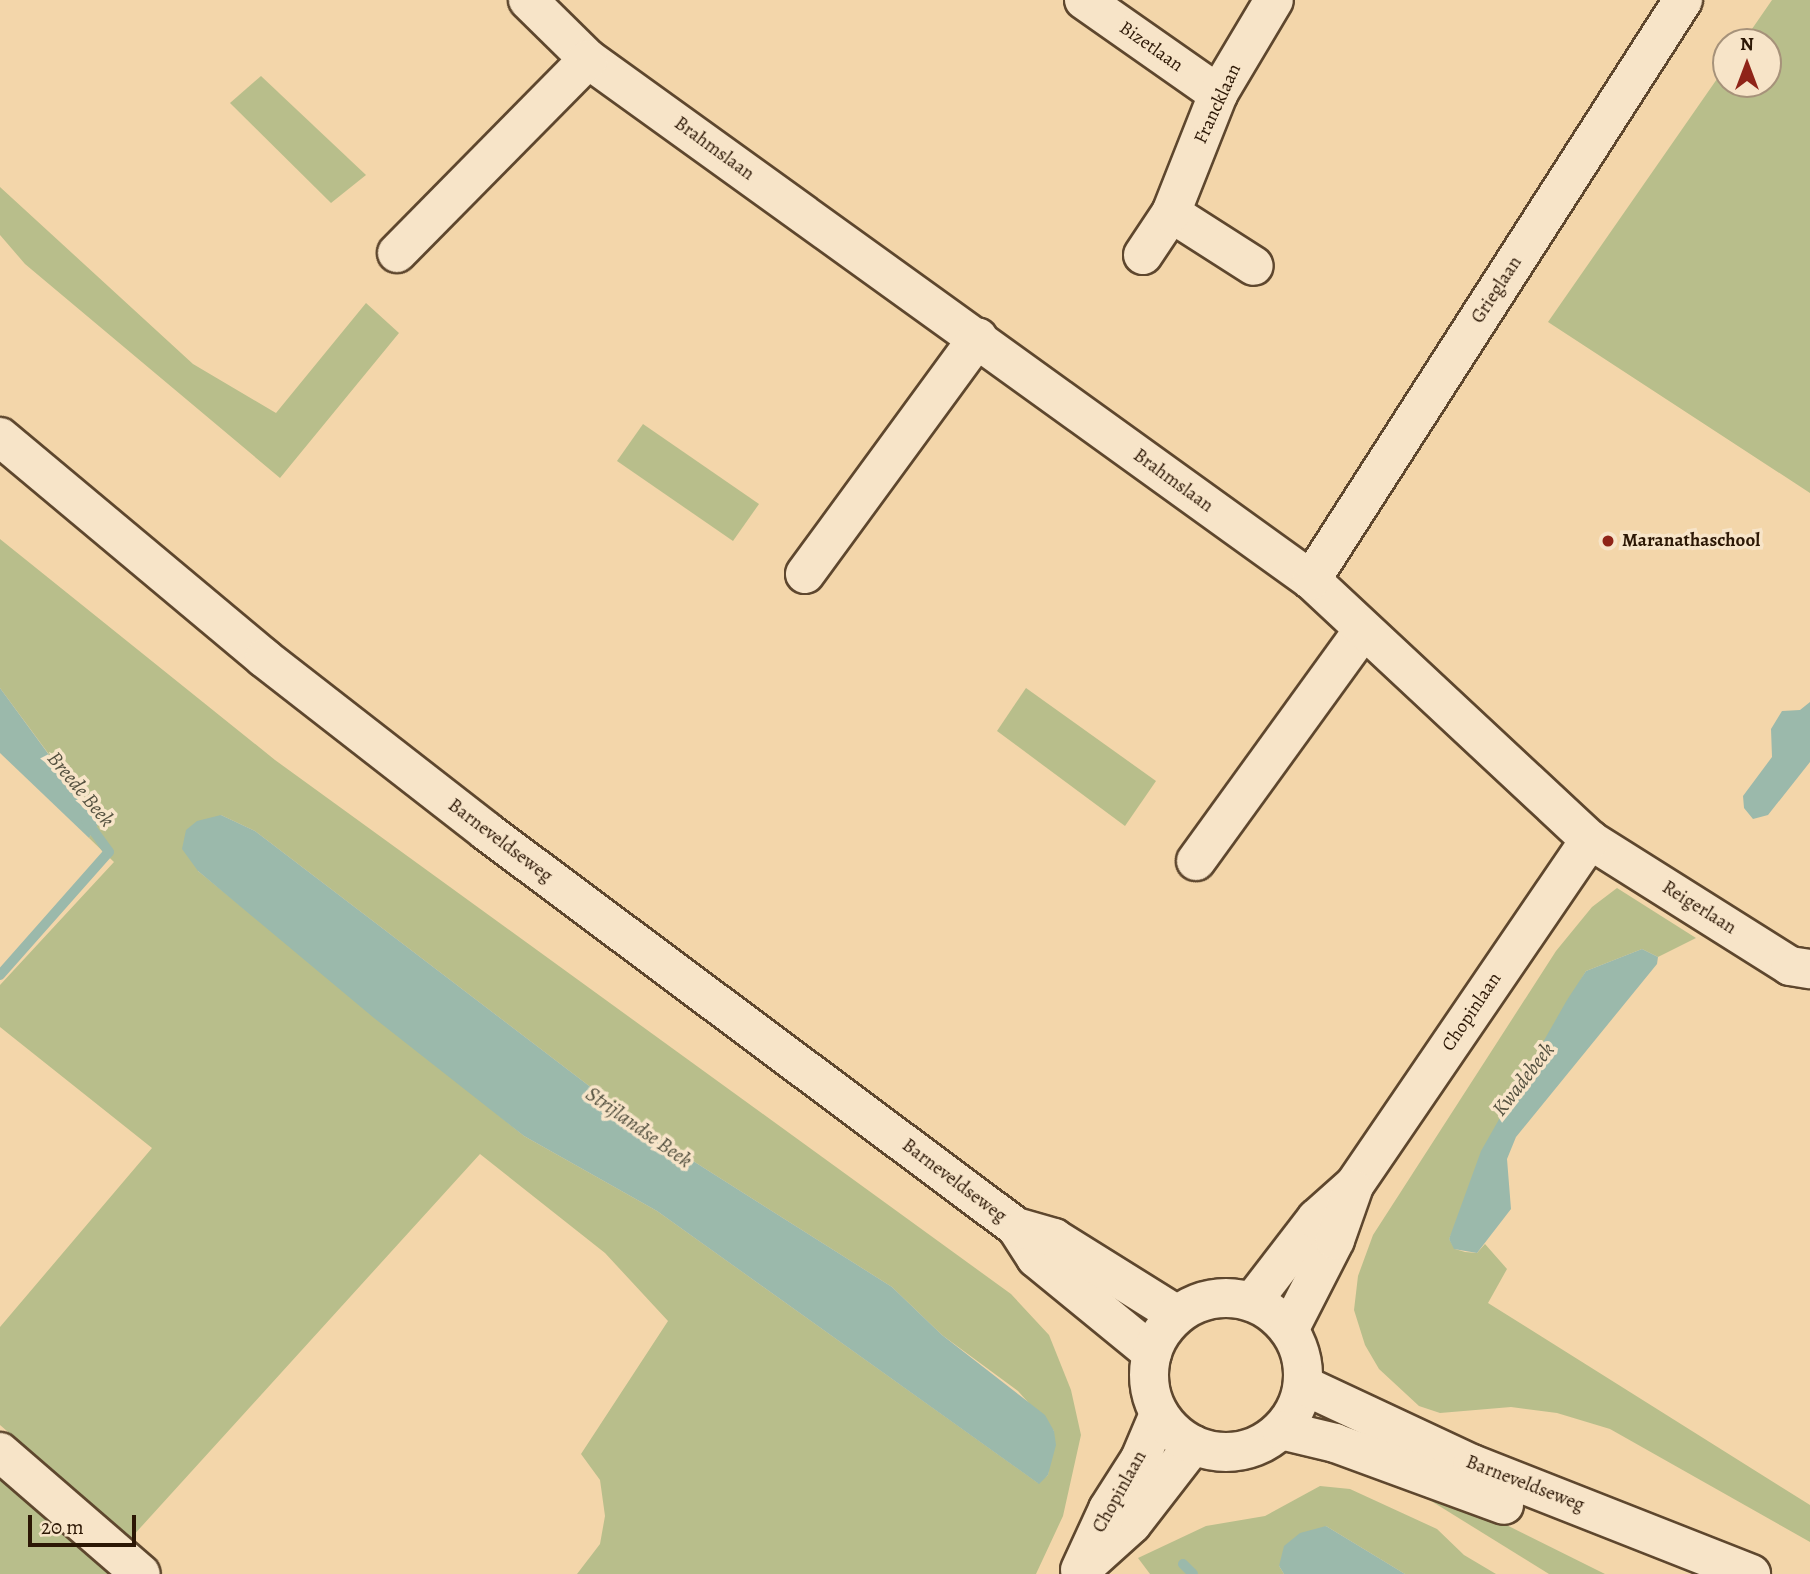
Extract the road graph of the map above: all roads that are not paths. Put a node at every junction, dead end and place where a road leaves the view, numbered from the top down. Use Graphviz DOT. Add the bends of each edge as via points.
graph roads {
  1 [pos="528,0"];
  2 [pos="1084,0"];
  3 [pos="1274,0"];
  4 [pos="1683,0"];
  5 [pos="588,59"];
  6 [pos="1218,94"];
  7 [pos="1171,213"];
  8 [pos="397,253"];
  9 [pos="1143,255"];
  10 [pos="1254,266"];
  11 [pos="978,338"];
  12 [pos="0,437"];
  13 [pos="805,574"];
  14 [pos="1311,580"];
  15 [pos="1363,630"];
  16 [pos="1590,840"];
  17 [pos="1196,861"];
  18 [pos="1810,969"];
  19 [pos="1355,1184"];
  20 [pos="1016,1227"];
  21 [pos="1252,1302"];
  22 [pos="1177,1315"];
  23 [pos="1289,1330"];
  24 [pos="1152,1353"];
  25 [pos="1303,1385"];
  26 [pos="1159,1414"];
  27 [pos="1281,1430"];
  28 [pos="1193,1445"];
  29 [pos="0,1452"];
  30 [pos="1079,1572"];
  31 [pos="141,1574"];
  32 [pos="1683,1574"];
  33 [pos="1751,1574"];
  1 -- 5 [label="street, Brahmslaan"];
  2 -- 6 [label="street, Bizetlaan"];
  3 -- 6 [label="street, Francklaan"];
  4 -- 14 [label="street, Grieglaan"];
  5 -- 8 [label="street"];
  5 -- 11 [label="street, Brahmslaan"];
  6 -- 7 [label="street, Francklaan"];
  7 -- 9 [label="street, Francklaan"];
  7 -- 10 [label="street"];
  11 -- 13 [label="street"];
  11 -- 14 [label="street, Brahmslaan"];
  12 -- 20 [label="street, Barneveldseweg" via="264,658 486,831"];
  14 -- 15 [label="street, Brahmslaan"];
  15 -- 16 [label="street, Brahmslaan"];
  15 -- 17 [label="street"];
  16 -- 18 [label="street, Reigerlaan" via="1790,966"];
  16 -- 19 [label="street, Chopinlaan"];
  19 -- 21 [label="street, Chopinlaan" via="1315,1219"];
  19 -- 23 [label="street, Chopinlaan" via="1335,1240"];
  20 -- 22 [label="street, Barneveldseweg" via="1054,1238"];
  20 -- 24 [label="street, Barneveldseweg" via="1036,1258"];
  21 -- 22 [label="street" via="1213,1298"];
  21 -- 23 [label="street" via="1273,1313"];
  22 -- 24 [label="street"];
  23 -- 25 [label="street" via="1302,1356"];
  24 -- 26 [label="street" via="1149,1373"];
  25 -- 27 [label="street" via="1296,1410"];
  25 -- 33 [label="street, Barneveldseweg" via="1472,1464"];
  26 -- 28 [label="street"];
  26 -- 30 [label="street, Chopinlaan" via="1140,1460 1108,1509"];
  27 -- 28 [label="street" via="1240,1452"];
  27 -- 32 [label="street, Barneveldseweg" via="1419,1473"];
  28 -- 30 [label="street, Chopinlaan" via="1132,1524"];
  29 -- 31 [label="street"];
}
